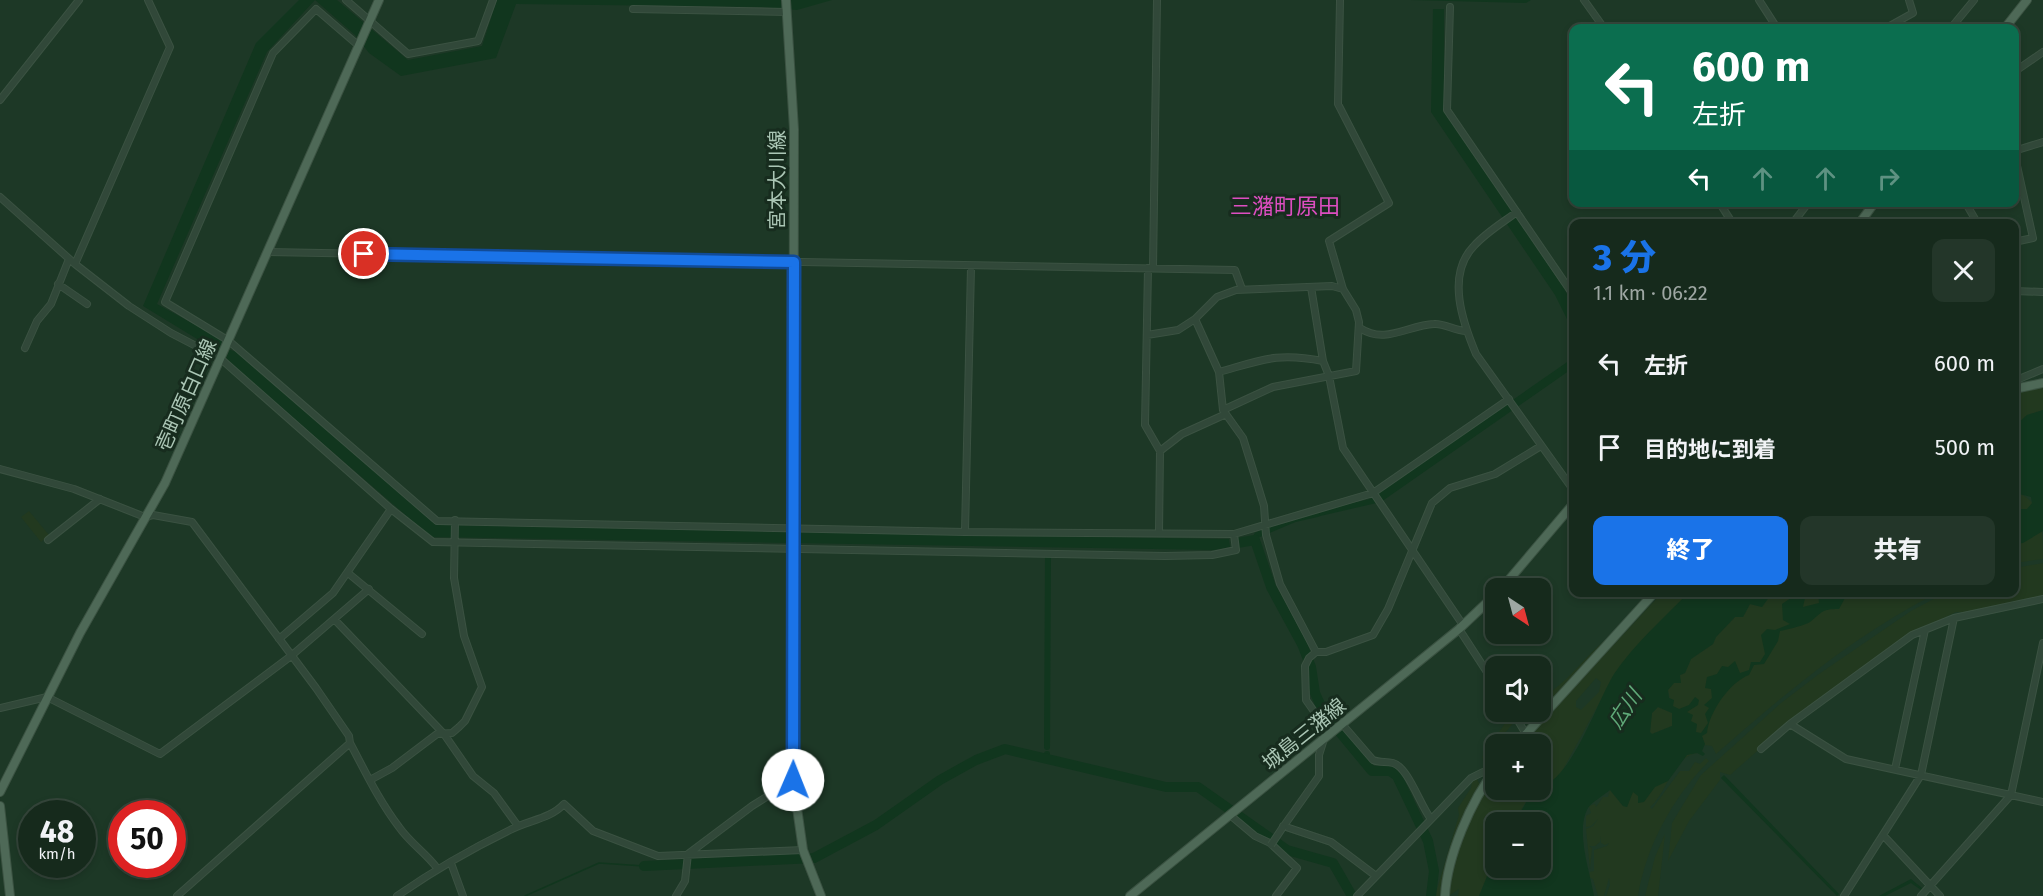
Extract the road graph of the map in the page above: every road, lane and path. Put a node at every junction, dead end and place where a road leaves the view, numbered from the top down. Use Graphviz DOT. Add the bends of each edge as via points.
graph roads {
  1 [pos="79,0"];
  2 [pos="148,0"];
  3 [pos="346,0"];
  4 [pos="379,0"];
  5 [pos="493,0"];
  6 [pos="1157,0"];
  7 [pos="1584,0"];
  8 [pos="1759,0"];
  9 [pos="1909,0"];
  10 [pos="1974,0"];
  11 [pos="2026,0"];
  12 [pos="1340,1"];
  13 [pos="1450,6"];
  14 [pos="786,7"];
  15 [pos="633,9"];
  16 [pos="369,23"];
  17 [pos="1601,24"];
  18 [pos="1774,24"];
  19 [pos="1893,24"];
  20 [pos="1954,24"];
  21 [pos="2008,24"];
  22 [pos="360,44"];
  23 [pos="2043,52"];
  24 [pos="2019,69"];
  25 [pos="0,100"];
  26 [pos="2043,142"];
  27 [pos="2019,149"];
  28 [pos="2019,174"];
  29 [pos="0,197"];
  30 [pos="1805,207"];
  31 [pos="1517,212"];
  32 [pos="1796,219"];
  33 [pos="2019,241"];
  34 [pos="268,252"];
  35 [pos="72,262"];
  36 [pos="794,262"];
  37 [pos="971,267"];
  38 [pos="1151,268"];
  39 [pos="58,284"];
  40 [pos="1311,287"];
  41 [pos="1242,289"];
  42 [pos="1343,289"];
  43 [pos="1569,289"];
  44 [pos="2019,291"];
  45 [pos="2043,292"];
  46 [pos="87,304"];
  47 [pos="1195,319"];
  48 [pos="1360,328"];
  49 [pos="1466,331"];
  50 [pos="1146,335"];
  51 [pos="228,343"];
  52 [pos="25,348"];
  53 [pos="222,357"];
  54 [pos="1323,361"];
  55 [pos="2043,369"];
  56 [pos="1219,372"];
  57 [pos="1329,376"];
  58 [pos="2019,379"];
  59 [pos="2043,383"];
  60 [pos="2019,388"];
  61 [pos="1510,400"];
  62 [pos="1224,412"];
  63 [pos="1541,446"];
  64 [pos="1160,451"];
  65 [pos="0,469"];
  66 [pos="1569,484"];
  67 [pos="1374,494"];
  68 [pos="100,499"];
  69 [pos="391,509"];
  70 [pos="1569,509"];
  71 [pos="145,517"];
  72 [pos="455,520"];
  73 [pos="794,528"];
  74 [pos="1265,530"];
  75 [pos="965,532"];
  76 [pos="1159,533"];
  77 [pos="1234,534"];
  78 [pos="48,540"];
  79 [pos="454,544"];
  80 [pos="794,546"];
  81 [pos="1413,548"];
  82 [pos="348,573"];
  83 [pos="1510,578"];
  84 [pos="369,589"];
  85 [pos="1650,597"];
  86 [pos="2043,599"];
  87 [pos="1485,604"];
  88 [pos="1954,618"];
  89 [pos="335,620"];
  90 [pos="1461,627"];
  91 [pos="1925,630"];
  92 [pos="422,634"];
  93 [pos="279,639"];
  94 [pos="2043,643"];
  95 [pos="1316,652"];
  96 [pos="291,656"];
  97 [pos="1485,667"];
  98 [pos="47,697"];
  99 [pos="0,708"];
  100 [pos="1519,722"];
  101 [pos="1342,724"];
  102 [pos="1790,724"];
  103 [pos="444,734"];
  104 [pos="1526,734"];
  105 [pos="1327,736"];
  106 [pos="350,743"];
  107 [pos="1761,749"];
  108 [pos="1895,769"];
  109 [pos="1485,772"];
  110 [pos="1921,775"];
  111 [pos="370,780"];
  112 [pos="793,780"];
  113 [pos="1485,785"];
  114 [pos="0,792"];
  115 [pos="2011,795"];
  116 [pos="2043,802"];
  117 [pos="0,806"];
  118 [pos="1230,815"];
  119 [pos="1431,819"];
  120 [pos="518,826"];
  121 [pos="1283,826"];
  122 [pos="1,831"];
  123 [pos="1883,835"];
  124 [pos="1271,844"];
  125 [pos="803,852"];
  126 [pos="687,856"];
  127 [pos="451,863"];
  128 [pos="437,868"];
  129 [pos="1376,876"];
  130 [pos="1929,886"];
  131 [pos="1358,895"];
  132 [pos="10,896"];
  133 [pos="177,896"];
  134 [pos="397,896"];
  135 [pos="463,896"];
  136 [pos="676,896"];
  137 [pos="822,896"];
  138 [pos="1130,896"];
  139 [pos="1275,896"];
  140 [pos="1445,896"];
  141 [pos="1844,896"];
  142 [pos="1921,896"];
  143 [pos="1940,896"];
  1 -- 25 [label="street"];
  2 -- 35 [label="street" via="170,47"];
  3 -- 16 [label="street"];
  4 -- 16 [label="main road, 壱町原白口線"];
  5 -- 16 [label="street" via="478,41 408,54"];
  6 -- 38 [label="street"];
  7 -- 17 [label="street"];
  8 -- 18 [label="street"];
  9 -- 19 [label="street" via="1913,13"];
  10 -- 20 [label="street"];
  11 -- 21 [label="main road"];
  12 -- 42 [label="street" via="1338,104 1389,203 1329,241"];
  13 -- 31 [label="street" via="1447,110"];
  14 -- 15 [label="street"];
  14 -- 36 [label="main road, 宮本大川線" via="794,129"];
  16 -- 22 [label="main road, 壱町原白口線"];
  22 -- 34 [label="main road, 壱町原白口線"];
  22 -- 51 [label="street" via="314,10 273,53 231,146 165,302"];
  23 -- 24 [label="street"];
  26 -- 27 [label="street"];
  28 -- 33 [label="street" via="2033,238"];
  29 -- 35 [label="street"];
  30 -- 32 [label="street"];
  31 -- 43 [label="street"];
  31 -- 49 [label="street" via="1471,249 1458,286"];
  34 -- 36 [label="street"];
  34 -- 51 [label="main road, 壱町原白口線"];
  35 -- 39 [label="street"];
  35 -- 53 [label="street" via="171,333"];
  36 -- 37 [label="street"];
  36 -- 73 [label="main road, 宮本大川線"];
  37 -- 38 [label="street"];
  37 -- 75 [label="street"];
  38 -- 41 [label="street" via="1235,270"];
  38 -- 50 [label="street"];
  39 -- 46 [label="street"];
  39 -- 52 [label="street"];
  40 -- 41 [label="street"];
  40 -- 42 [label="street"];
  40 -- 54 [label="street"];
  41 -- 47 [label="street" via="1217,297"];
  42 -- 48 [label="street" via="1356,310"];
  44 -- 45 [label="street"];
  47 -- 50 [label="street" via="1178,330"];
  47 -- 56 [label="street"];
  48 -- 49 [label="street" via="1368,334 1390,335 1436,323"];
  48 -- 57 [label="street" via="1356,371"];
  49 -- 61 [label="street" via="1476,354"];
  50 -- 64 [label="street" via="1145,425"];
  51 -- 53 [label="main road, 壱町原白口線"];
  51 -- 72 [label="street" via="437,521"];
  53 -- 69 [label="street"];
  53 -- 71 [label="main road, 壱町原白口線" via="165,483"];
  54 -- 56 [label="street" via="1277,356"];
  54 -- 57 [label="street"];
  55 -- 58 [label="street"];
  56 -- 62 [label="street"];
  57 -- 62 [label="street" via="1273,387"];
  57 -- 67 [label="street" via="1343,448"];
  59 -- 60 [label="main road"];
  61 -- 63 [label="street"];
  61 -- 67 [label="street"];
  62 -- 64 [label="street" via="1182,434"];
  62 -- 74 [label="street" via="1243,438 1264,506"];
  63 -- 66 [label="street"];
  63 -- 81 [label="street" via="1495,474 1441,494 1432,502"];
  64 -- 76 [label="street"];
  65 -- 68 [label="street"];
  67 -- 74 [label="street" via="1309,510"];
  67 -- 81 [label="street"];
  68 -- 71 [label="street"];
  68 -- 78 [label="street"];
  69 -- 79 [label="street" via="433,542"];
  69 -- 82 [label="street"];
  70 -- 83 [label="main road"];
  71 -- 93 [label="street" via="192,522"];
  71 -- 98 [label="main road, 壱町原白口線"];
  72 -- 73 [label="street"];
  72 -- 79 [label="street"];
  73 -- 75 [label="street"];
  73 -- 80 [label="main road, 宮本大川線"];
  74 -- 77 [label="street"];
  74 -- 95 [label="street" via="1280,584"];
  75 -- 76 [label="street"];
  76 -- 77 [label="street"];
  77 -- 80 [label="street" via="1236,550 1212,555"];
  79 -- 80 [label="street"];
  79 -- 103 [label="street" via="454,578 464,636 482,687 465,722 452,733"];
  80 -- 112 [label="main road, 宮本大川線"];
  81 -- 90 [label="street"];
  81 -- 95 [label="street" via="1373,635"];
  82 -- 84 [label="street"];
  82 -- 93 [label="street" via="333,593"];
  84 -- 89 [label="street"];
  84 -- 92 [label="street"];
  85 -- 104 [label="main road"];
  86 -- 88 [label="street"];
  87 -- 90 [label="main road, 城島三潴線"];
  88 -- 91 [label="street"];
  88 -- 110 [label="street"];
  89 -- 96 [label="street"];
  89 -- 103 [label="street"];
  90 -- 97 [label="street"];
  90 -- 101 [label="main road, 城島三潴線"];
  91 -- 102 [label="street" via="1858,672"];
  91 -- 108 [label="street"];
  93 -- 96 [label="street"];
  94 -- 115 [label="street"];
  95 -- 105 [label="street" via="1305,666 1306,700"];
  96 -- 98 [label="street" via="160,754"];
  96 -- 106 [label="street" via="349,736"];
  98 -- 99 [label="street"];
  98 -- 114 [label="main road, 壱町原白口線"];
  100 -- 104 [label="street"];
  101 -- 105 [label="main road, 城島三潴線"];
  101 -- 119 [label="street" via="1373,760 1394,763 1405,772 1420,806"];
  102 -- 107 [label="street"];
  102 -- 108 [label="street" via="1846,759"];
  103 -- 111 [label="street" via="437,734"];
  103 -- 120 [label="street" via="473,776 494,793"];
  105 -- 118 [label="main road, 城島三潴線"];
  105 -- 121 [label="street" via="1319,755 1319,776"];
  106 -- 111 [label="street"];
  106 -- 133 [label="street"];
  108 -- 110 [label="street"];
  109 -- 119 [label="street" via="1471,778"];
  110 -- 115 [label="street"];
  110 -- 123 [label="street"];
  111 -- 128 [label="street" via="401,830"];
  112 -- 125 [label="main road, 宮本大川線"];
  112 -- 126 [label="street"];
  113 -- 140 [label="main road" via="1459,840"];
  115 -- 116 [label="street"];
  115 -- 130 [label="street"];
  117 -- 122 [label="main road"];
  118 -- 124 [label="street"];
  118 -- 138 [label="main road, 城島三潴線"];
  119 -- 129 [label="street"];
  120 -- 126 [label="street" via="550,815 564,804 593,831 651,855"];
  120 -- 127 [label="street"];
  121 -- 124 [label="street, bridge"];
  121 -- 129 [label="street" via="1331,842"];
  122 -- 132 [label="main road"];
  123 -- 130 [label="street"];
  123 -- 141 [label="street"];
  124 -- 139 [label="street" via="1297,868"];
  125 -- 126 [label="street"];
  125 -- 137 [label="main road, 宮本大川線"];
  126 -- 136 [label="street" via="685,881"];
  127 -- 128 [label="street"];
  127 -- 135 [label="street"];
  128 -- 134 [label="street"];
  129 -- 131 [label="street"];
  130 -- 142 [label="street"];
  130 -- 143 [label="street"];
}
